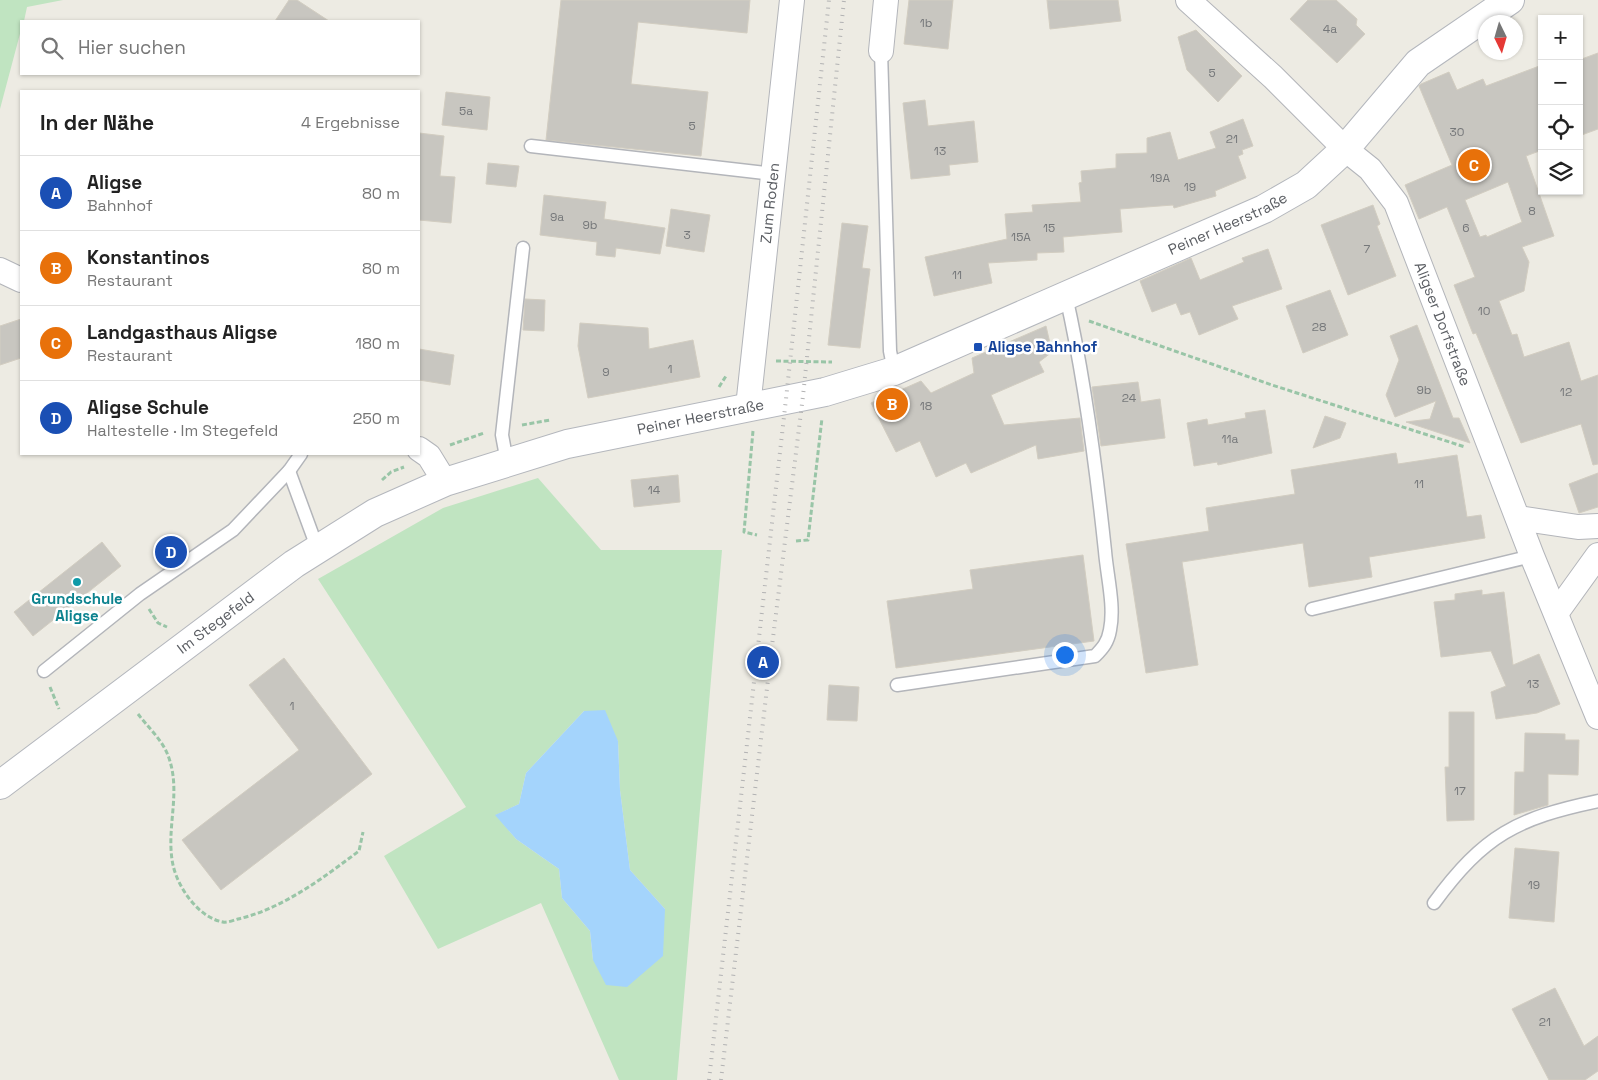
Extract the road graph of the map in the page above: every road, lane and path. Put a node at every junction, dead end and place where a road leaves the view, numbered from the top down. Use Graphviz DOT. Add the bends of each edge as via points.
graph roads {
  1 [pos="792,0"];
  2 [pos="886,0"];
  3 [pos="1188,0"];
  4 [pos="1510,0"];
  5 [pos="881,51"];
  6 [pos="531,146"];
  7 [pos="1346,149"];
  8 [pos="774,174"];
  9 [pos="523,248"];
  10 [pos="0,270"];
  11 [pos="20,280"];
  12 [pos="1068,305"];
  13 [pos="894,372"];
  14 [pos="824,392"];
  15 [pos="748,407"];
  16 [pos="420,449"];
  17 [pos="300,455"];
  18 [pos="1494,457"];
  19 [pos="507,462"];
  20 [pos="289,471"];
  21 [pos="445,482"];
  22 [pos="1518,518"];
  23 [pos="1598,526"];
  24 [pos="757,535"];
  25 [pos="796,541"];
  26 [pos="318,550"];
  27 [pos="1598,555"];
  28 [pos="1532,556"];
  29 [pos="140,594"];
  30 [pos="1312,609"];
  31 [pos="1557,612"];
  32 [pos="200,637"];
  33 [pos="44,670"];
  34 [pos="897,685"];
  35 [pos="123,694"];
  36 [pos="61,713"];
  37 [pos="1598,716"];
  38 [pos="0,786"];
  39 [pos="1598,802"];
  40 [pos="362,832"];
  41 [pos="1434,903"];
  1 -- 8 [label="street, Zum Roden"];
  2 -- 5 [label="street"];
  3 -- 7 [label="street, Aligser Dorfstraße" via="1274,77"];
  4 -- 7 [label="street, Peiner Heerstraße" via="1418,63"];
  5 -- 13 [label="lane" via="890,351"];
  6 -- 8 [label="lane"];
  7 -- 12 [label="street, Peiner Heerstraße" via="1306,185 1264,210"];
  7 -- 18 [label="street, Aligser Dorfstraße" via="1370,169 1396,203"];
  8 -- 15 [label="street, Zum Roden"];
  9 -- 19 [label="lane" via="502,435"];
  10 -- 11 [label="street"];
  12 -- 13 [label="street, Peiner Heerstraße"];
  12 -- 18 [label="path" via="1272,385"];
  12 -- 34 [label="lane" via="1101,512 1111,609 1107,643 1095,656"];
  13 -- 14 [label="street, Peiner Heerstraße"];
  14 -- 15 [label="street, Peiner Heerstraße"];
  14 -- 25 [label="path" via="808,540"];
  15 -- 19 [label="street, Peiner Heerstraße" via="605,435"];
  15 -- 24 [label="path" via="753,429 744,532"];
  16 -- 21 [label="street" via="429,456"];
  17 -- 20 [label="lane"];
  18 -- 22 [label="street, Aligser Dorfstraße"];
  19 -- 21 [label="street, Peiner Heerstraße"];
  20 -- 26 [label="lane"];
  20 -- 29 [label="lane" via="233,530"];
  21 -- 26 [label="street, Im Stegefeld" via="375,513"];
  22 -- 23 [label="street" via="1578,527"];
  22 -- 28 [label="street, Aligser Dorfstraße"];
  26 -- 32 [label="street, Im Stegefeld" via="294,564"];
  27 -- 31 [label="street"];
  28 -- 30 [label="lane"];
  28 -- 31 [label="street, Aligser Dorfstraße"];
  29 -- 32 [label="path" via="158,623"];
  29 -- 33 [label="lane"];
  31 -- 37 [label="street, Aligser Dorfstraße"];
  32 -- 35 [label="street, Im Stegefeld"];
  33 -- 36 [label="path"];
  35 -- 38 [label="street, Im Stegefeld"];
  35 -- 40 [label="path" via="167,752 175,800 170,830 173,865 183,893 201,911 224,922 256,915 326,876 359,851"];
  39 -- 41 [label="lane" via="1554,810 1517,824 1484,845"];
}
